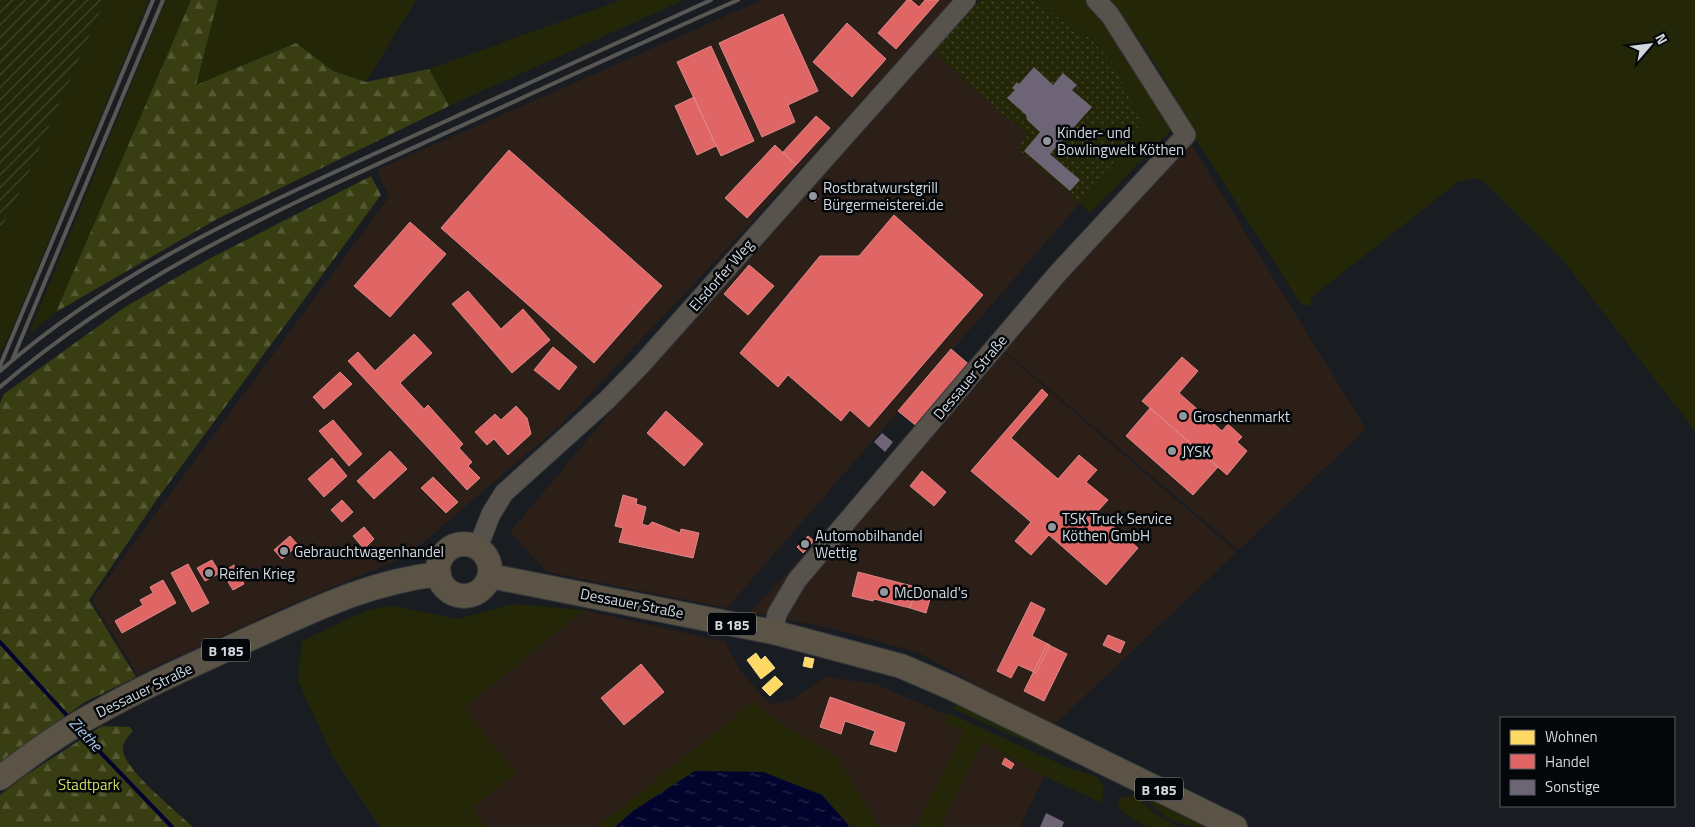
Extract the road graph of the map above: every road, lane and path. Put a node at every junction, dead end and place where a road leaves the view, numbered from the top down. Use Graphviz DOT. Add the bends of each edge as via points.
graph roads {
  1 [pos="966,0"];
  2 [pos="1096,0"];
  3 [pos="478,547"];
  4 [pos="438,574"];
  5 [pos="490,576"];
  6 [pos="774,632"];
  7 [pos="0,778"];
  8 [pos="1234,827"];
  1 -- 3 [label="street, Elsdorfer Weg" via="641,365 514,483 498,502"];
  2 -- 6 [label="street, Dessauer Straße" via="1110,15 1186,135 1058,273 797,580 778,614"];
  3 -- 4 [label="main road" via="461,544 450,548 439,562"];
  3 -- 5 [label="main road" via="489,559"];
  4 -- 5 [label="main road" via="448,591 461,596 480,591"];
  4 -- 7 [label="main road, Dessauer Straße / B 185" via="396,580 348,595 171,675 94,714"];
  5 -- 6 [label="main road, Dessauer Straße / B 185"];
  6 -- 8 [label="main road, Dessauer Straße / B 185" via="900,666 952,688"];
}
